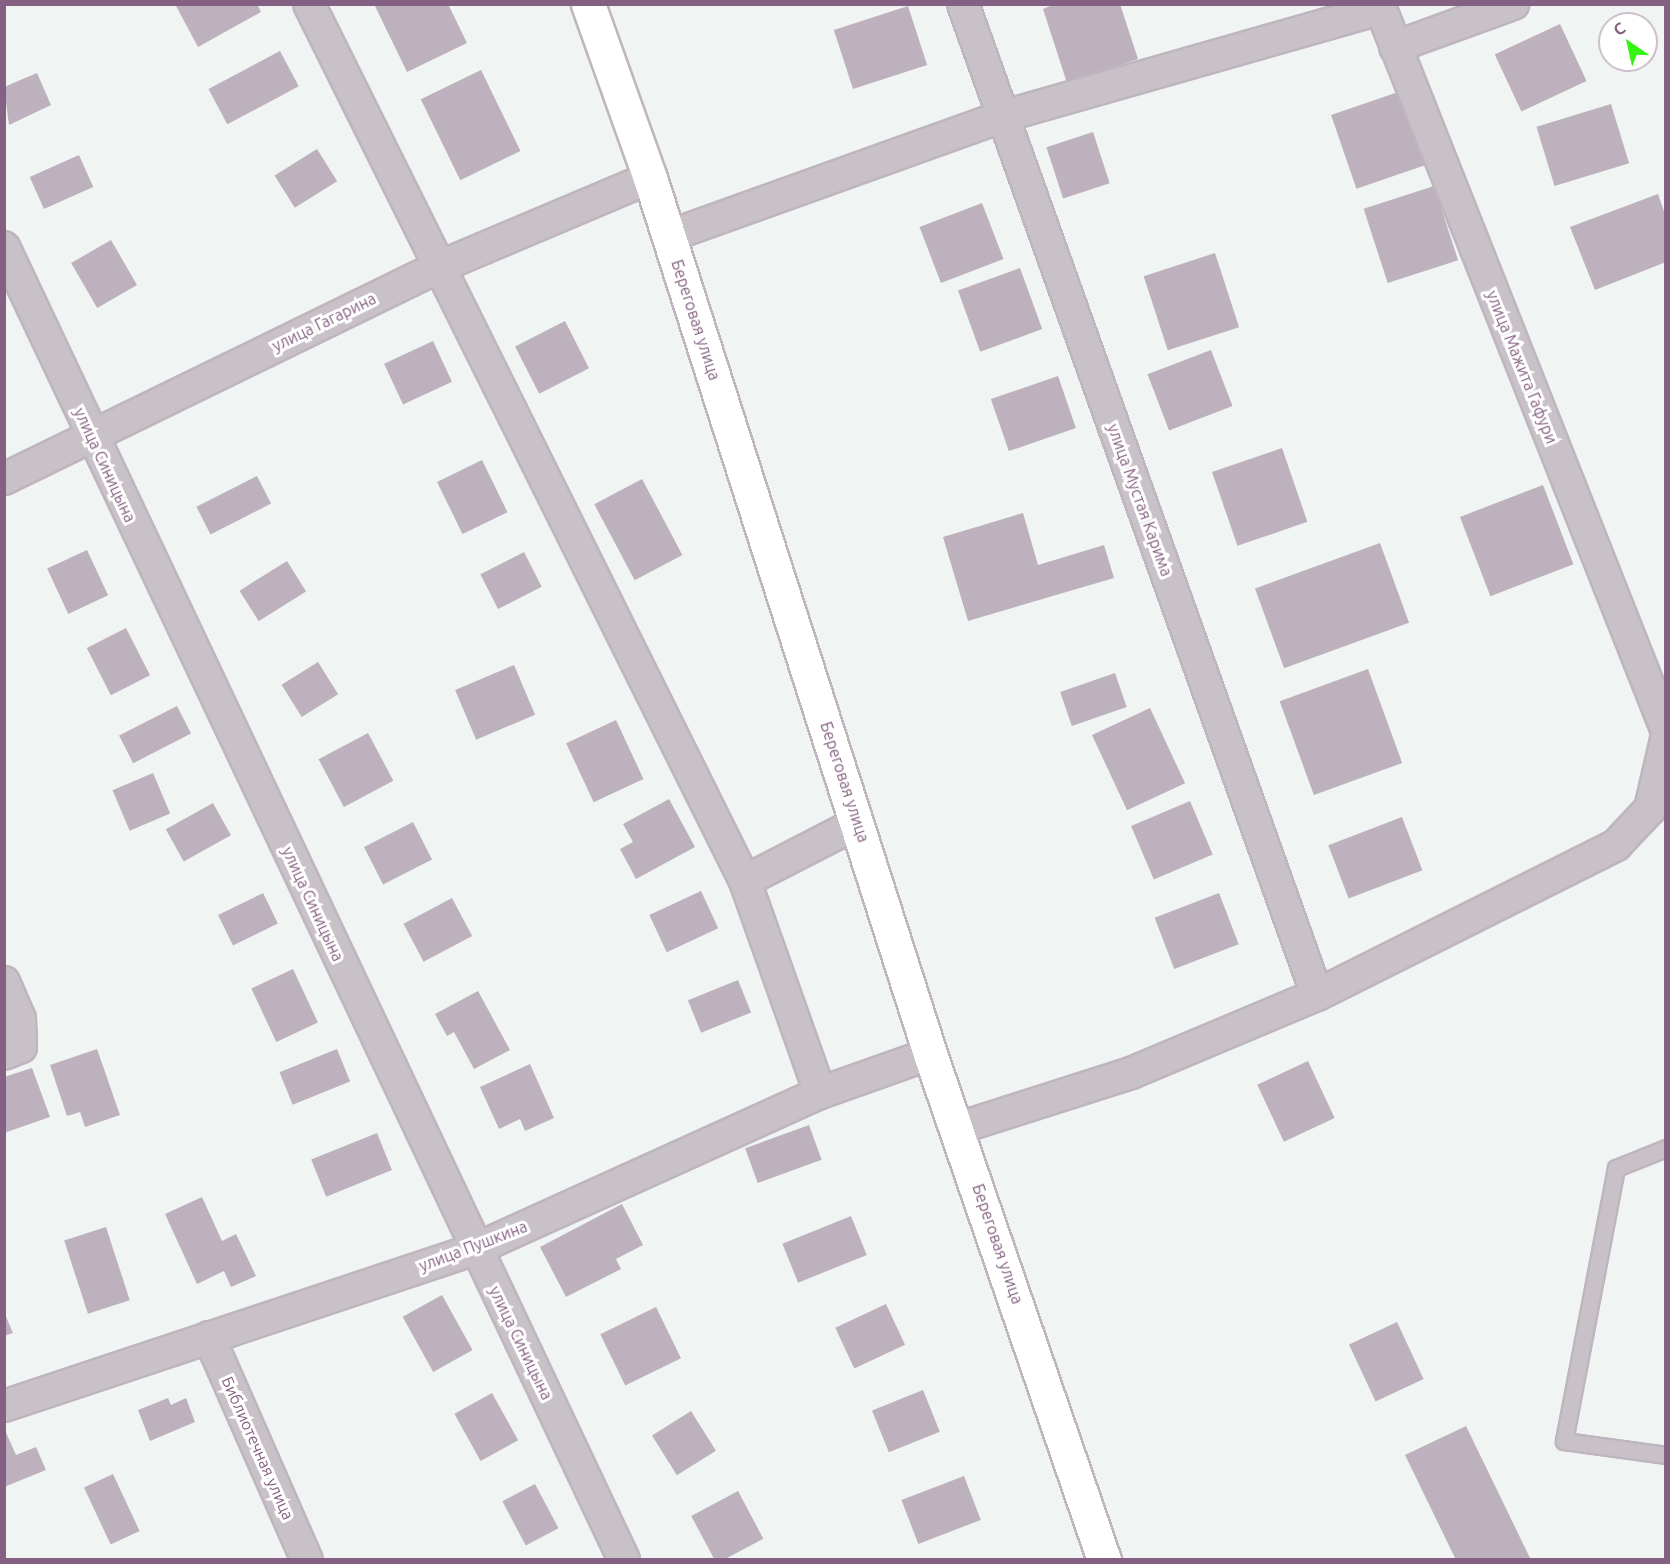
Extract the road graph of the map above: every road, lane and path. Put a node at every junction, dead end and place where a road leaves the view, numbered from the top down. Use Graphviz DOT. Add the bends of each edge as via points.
graph roads {
  1 [pos="309,4"];
  2 [pos="588,4"];
  3 [pos="963,4"];
  4 [pos="1513,4"];
  5 [pos="1380,7"];
  6 [pos="1395,47"];
  7 [pos="1004,116"];
  8 [pos="650,178"];
  9 [pos="669,236"];
  10 [pos="4,247"];
  11 [pos="439,267"];
  12 [pos="90,434"];
  13 [pos="4,479"];
  14 [pos="1665,729"];
  15 [pos="1665,739"];
  16 [pos="858,823"];
  17 [pos="745,880"];
  18 [pos="4,982"];
  19 [pos="1317,995"];
  20 [pos="4,1054"];
  21 [pos="930,1054"];
  22 [pos="820,1093"];
  23 [pos="959,1128"];
  24 [pos="1665,1148"];
  25 [pos="476,1249"];
  26 [pos="209,1337"];
  27 [pos="4,1406"];
  28 [pos="1665,1455"];
  29 [pos="307,1560"];
  30 [pos="624,1560"];
  31 [pos="1104,1560"];
  1 -- 11 [label="street"];
  2 -- 8 [label="main road, Береговая улица"];
  3 -- 7 [label="street, улица Мустая Карима"];
  4 -- 6 [label="street"];
  5 -- 6 [label="street, улица Мажита Гафури"];
  5 -- 7 [label="street"];
  6 -- 14 [label="street, улица Мажита Гафури"];
  7 -- 9 [label="street"];
  7 -- 19 [label="street, улица Мустая Карима"];
  8 -- 9 [label="main road, Береговая улица"];
  8 -- 11 [label="street, улица Гагарина"];
  9 -- 16 [label="main road, Береговая улица"];
  10 -- 12 [label="street, улица Синицына"];
  11 -- 12 [label="street, улица Гагарина"];
  11 -- 17 [label="street"];
  12 -- 13 [label="street, улица Гагарина"];
  12 -- 25 [label="street, улица Синицына"];
  15 -- 19 [label="street" via="1650,809 1616,845"];
  16 -- 17 [label="street"];
  16 -- 21 [label="main road, Береговая улица"];
  17 -- 22 [label="street"];
  18 -- 20 [label="street" via="20,1019 21,1047"];
  19 -- 23 [label="street" via="1131,1073"];
  21 -- 22 [label="street, улица Пушкина"];
  21 -- 23 [label="main road, Береговая улица"];
  22 -- 25 [label="street, улица Пушкина"];
  23 -- 31 [label="main road, Береговая улица"];
  24 -- 28 [label="lane" via="1616,1168 1564,1441"];
  25 -- 26 [label="street, улица Пушкина"];
  25 -- 30 [label="street, улица Синицына"];
  26 -- 27 [label="street, улица Пушкина"];
  26 -- 29 [label="street, Библиотечная улица"];
}
